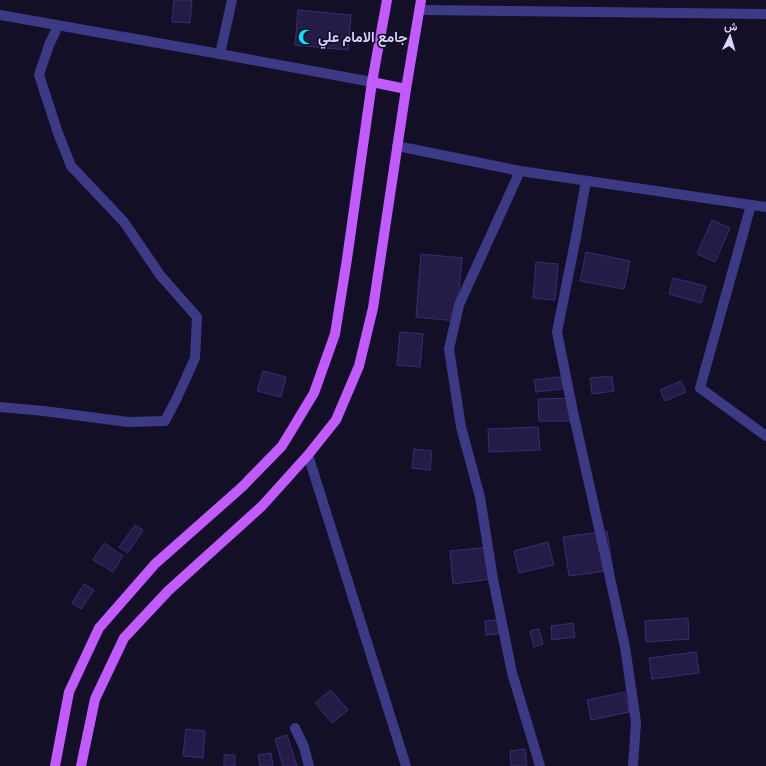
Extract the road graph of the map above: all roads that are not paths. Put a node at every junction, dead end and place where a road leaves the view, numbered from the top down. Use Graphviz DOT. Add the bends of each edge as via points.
graph roads {
  1 [pos="232,0"];
  2 [pos="387,0"];
  3 [pos="420,5"];
  4 [pos="766,14"];
  5 [pos="0,15"];
  6 [pos="58,26"];
  7 [pos="220,54"];
  8 [pos="372,82"];
  9 [pos="406,89"];
  10 [pos="397,146"];
  11 [pos="520,171"];
  12 [pos="586,181"];
  13 [pos="751,205"];
  14 [pos="766,207"];
  15 [pos="0,407"];
  16 [pos="766,436"];
  17 [pos="308,455"];
  18 [pos="296,728"];
  19 [pos="306,765"];
  20 [pos="55,766"];
  21 [pos="81,766"];
  22 [pos="406,766"];
  23 [pos="540,766"];
  24 [pos="633,766"];
  1 -- 7 [label="street"];
  2 -- 8 [label="main road"];
  3 -- 4 [label="street"];
  3 -- 9 [label="main road"];
  5 -- 6 [label="street"];
  6 -- 7 [label="street"];
  6 -- 15 [label="street" via="39,75 71,166 124,222 160,275 197,317 195,358 165,422 128,422"];
  7 -- 8 [label="street"];
  8 -- 9 [label="main road"];
  8 -- 20 [label="main road" via="335,334 314,394 282,446 242,487 155,564 99,628 69,692"];
  9 -- 10 [label="main road"];
  10 -- 11 [label="street"];
  10 -- 17 [label="main road" via="374,308 359,366 336,420"];
  11 -- 12 [label="street"];
  11 -- 23 [label="street" via="459,305 448,349 461,427 480,497 512,673"];
  12 -- 13 [label="street"];
  12 -- 24 [label="street" via="557,332 624,647 636,722"];
  13 -- 14 [label="street"];
  13 -- 16 [label="street" via="700,388"];
  17 -- 21 [label="main road" via="262,506 168,591 124,638 94,699"];
  17 -- 22 [label="street"];
  18 -- 19 [label="street" via="304,747"];
}
